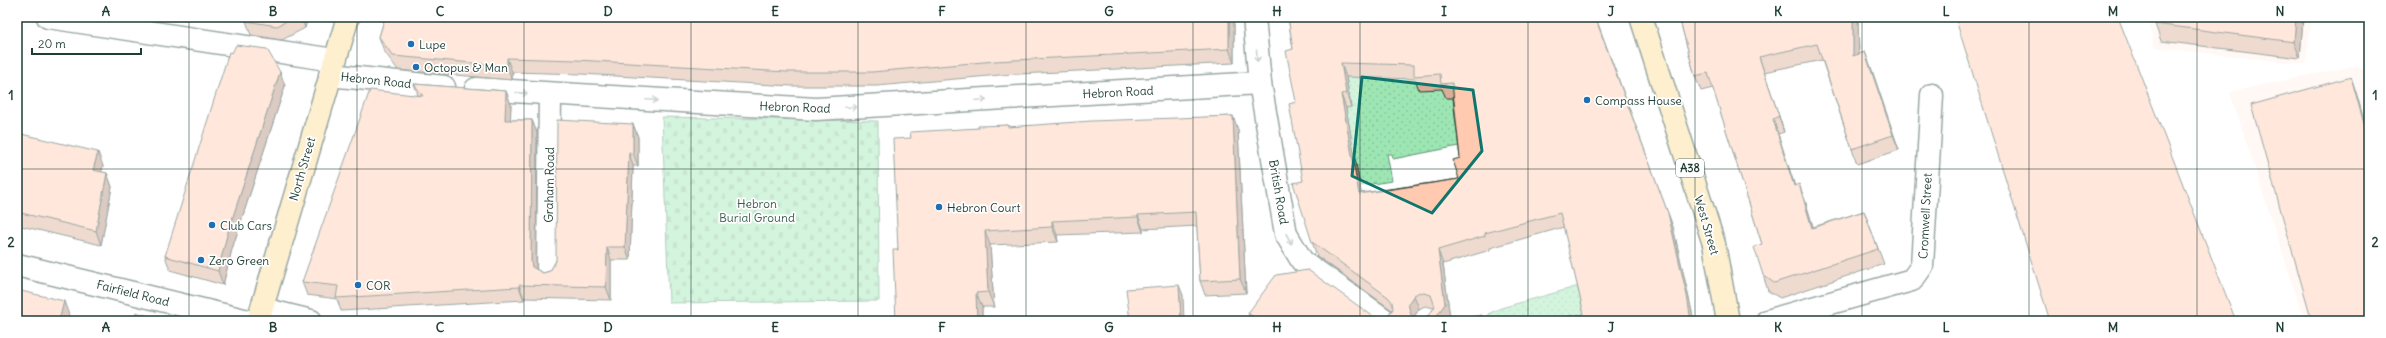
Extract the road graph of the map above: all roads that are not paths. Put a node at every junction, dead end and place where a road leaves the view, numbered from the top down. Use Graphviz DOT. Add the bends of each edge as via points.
graph roads {
  1 [pos="48,17"];
  2 [pos="348,17"];
  3 [pos="1254,17"];
  4 [pos="1641,17"];
  5 [pos="332,67"];
  6 [pos="1260,83"];
  7 [pos="550,95"];
  8 [pos="1932,95"];
  9 [pos="17,265"];
  10 [pos="548,274"];
  11 [pos="256,317"];
  12 [pos="311,321"];
  13 [pos="1386,321"];
  14 [pos="1728,321"];
  15 [pos="1767,321"];
  1 -- 5 [label="street, Hebron Road"];
  2 -- 5 [label="main road, North Street"];
  3 -- 6 [label="street, British Road, one-way"];
  4 -- 14 [label="main road, West Street / A38" via="1714,244"];
  5 -- 7 [label="street, Hebron Road, one-way" via="428,86"];
  5 -- 11 [label="main road, North Street"];
  7 -- 6 [label="street, Hebron Road, one-way" via="816,109"];
  6 -- 13 [label="street, British Road, one-way" via="1286,234 1302,260"];
  7 -- 10 [label="street, Graham Road"];
  8 -- 15 [label="street, Cromwell Street" via="1922,266 1912,280"];
  9 -- 11 [label="street, Fairfield Road"];
  11 -- 12 [label="street, Fairfield Road"];
}
